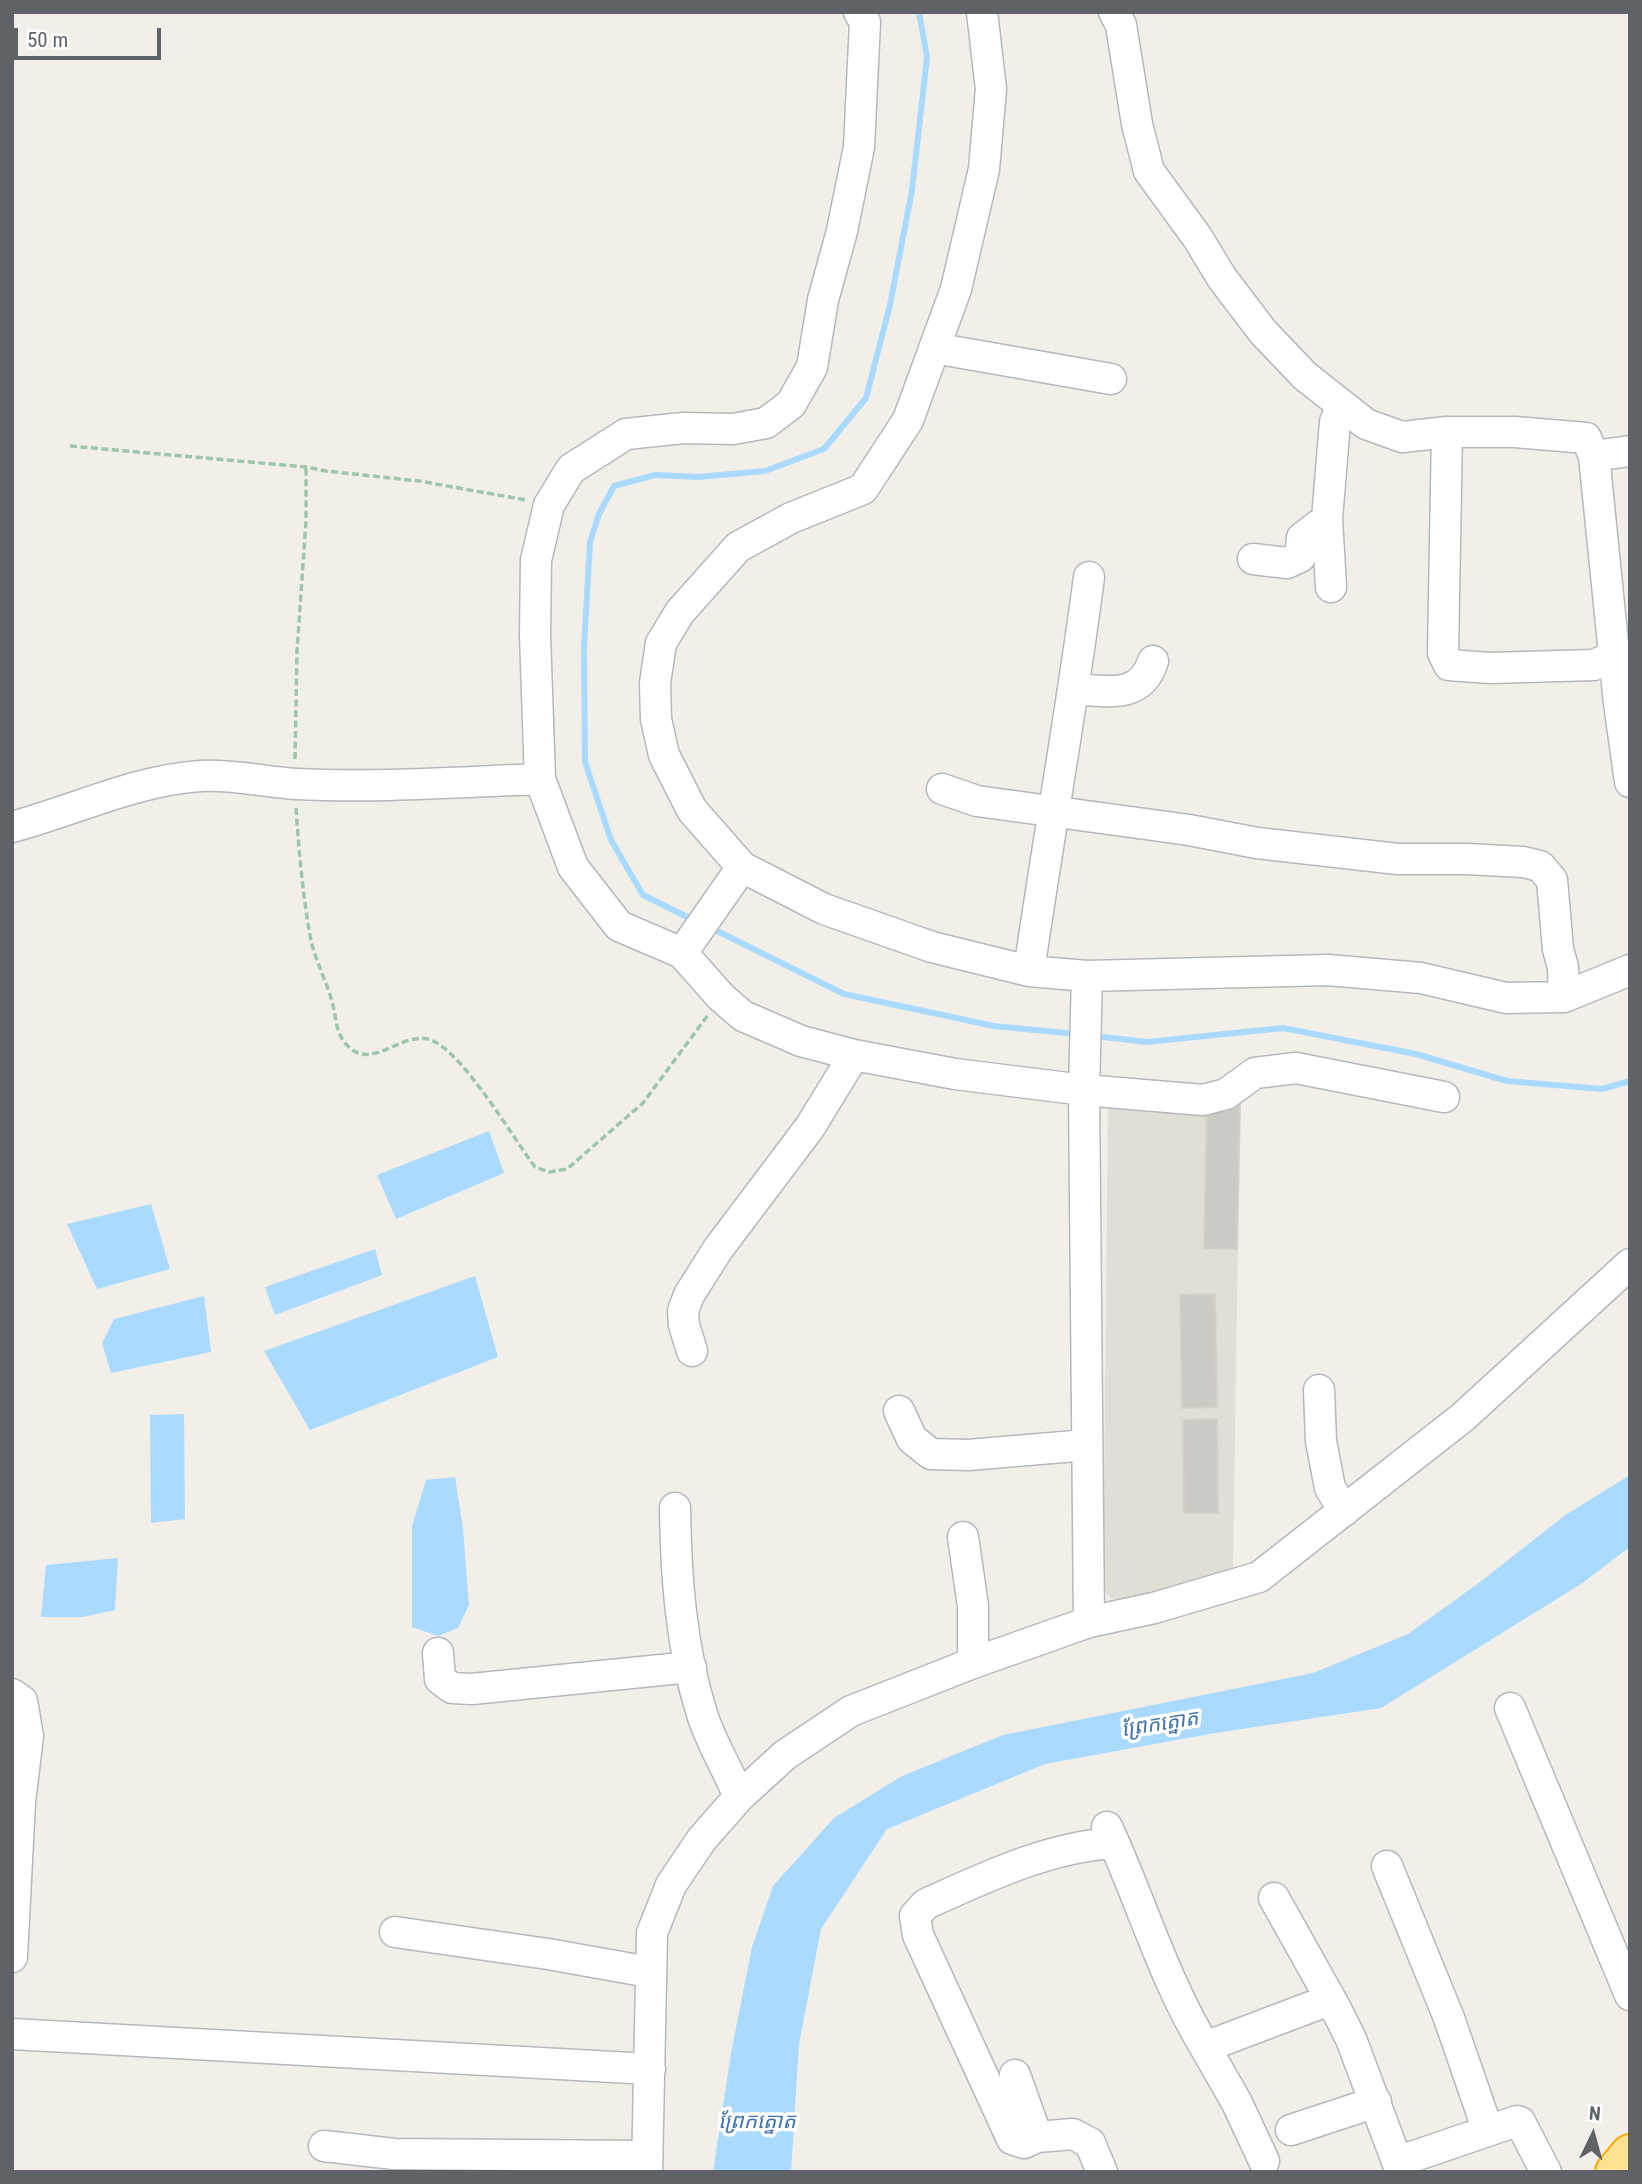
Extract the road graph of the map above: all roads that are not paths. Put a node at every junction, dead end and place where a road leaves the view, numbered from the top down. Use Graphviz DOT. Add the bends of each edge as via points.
graph roads {
  1 [pos="859,12"];
  2 [pos="982,12"];
  3 [pos="1114,12"];
  4 [pos="934,348"];
  5 [pos="1111,379"];
  6 [pos="1342,405"];
  7 [pos="1447,432"];
  8 [pos="1630,451"];
  9 [pos="1594,456"];
  10 [pos="1327,519"];
  11 [pos="1253,559"];
  12 [pos="1089,577"];
  13 [pos="1331,587"];
  14 [pos="1622,655"];
  15 [pos="1153,661"];
  16 [pos="1074,689"];
  17 [pos="540,779"];
  18 [pos="1630,782"];
  19 [pos="942,789"];
  20 [pos="1052,813"];
  21 [pos="12,827"];
  22 [pos="742,867"];
  23 [pos="682,953"];
  24 [pos="1630,970"];
  25 [pos="1029,971"];
  26 [pos="1087,976"];
  27 [pos="1564,997"];
  28 [pos="854,1055"];
  29 [pos="1084,1090"];
  30 [pos="1444,1097"];
  31 [pos="1630,1264"];
  32 [pos="692,1351"];
  33 [pos="1319,1390"];
  34 [pos="898,1411"];
  35 [pos="1087,1445"];
  36 [pos="675,1508"];
  37 [pos="1344,1511"];
  38 [pos="963,1537"];
  39 [pos="1089,1622"];
  40 [pos="438,1653"];
  41 [pos="973,1663"];
  42 [pos="691,1667"];
  43 [pos="12,1694"];
  44 [pos="1510,1708"];
  45 [pos="739,1797"];
  46 [pos="1387,1866"];
  47 [pos="1274,1898"];
  48 [pos="395,1932"];
  49 [pos="12,1957"];
  50 [pos="649,1972"];
  51 [pos="1630,1995"];
  52 [pos="1335,2007"];
  53 [pos="12,2034"];
  54 [pos="1205,2047"];
  55 [pos="650,2069"];
  56 [pos="1015,2075"];
  57 [pos="1376,2102"];
  58 [pos="1291,2130"];
  59 [pos="1488,2131"];
  60 [pos="1037,2137"];
  61 [pos="324,2146"];
  62 [pos="1630,2154"];
  63 [pos="1264,2161"];
  64 [pos="647,2164"];
  65 [pos="1399,2167"];
  66 [pos="1102,2172"];
  67 [pos="1546,2172"];
  68 [pos="1615,2172"];
  1 -- 17 [label="street" via="865,22 859,147 812,367 790,404 766,423 626,434 571,469 549,505 536,560"];
  2 -- 4 [label="street" via="992,89 984,169 956,289"];
  3 -- 6 [label="street" via="1121,25 1149,171 1263,332 1305,376"];
  4 -- 5 [label="street"];
  4 -- 22 [label="street" via="908,420 863,489 791,518 738,548 680,612 661,643 654,683 664,755 692,810"];
  6 -- 7 [label="street" via="1366,424 1402,436"];
  6 -- 10 [label="street" via="1335,422"];
  7 -- 9 [label="street" via="1586,438"];
  7 -- 14 [label="street" via="1445,660 1456,667 1490,668 1594,665"];
  8 -- 9 [label="street"];
  9 -- 14 [label="street"];
  10 -- 11 [label="street" via="1302,538 1300,557 1287,563"];
  10 -- 13 [label="street"];
  12 -- 16 [label="street"];
  14 -- 18 [label="street"];
  15 -- 16 [label="street" via="1149,674 1133,689"];
  16 -- 20 [label="street"];
  17 -- 21 [label="street" via="295,784 202,776 150,783"];
  17 -- 23 [label="street" via="573,867 619,926"];
  19 -- 20 [label="street" via="977,801"];
  20 -- 25 [label="street"];
  20 -- 27 [label="street" via="1331,852 1540,866 1552,880"];
  22 -- 23 [label="street"];
  22 -- 25 [label="street" via="824,909 932,947"];
  23 -- 28 [label="street" via="743,1016 802,1041"];
  24 -- 27 [label="street"];
  25 -- 26 [label="street"];
  26 -- 27 [label="street" via="1328,970 1421,978 1506,998"];
  26 -- 29 [label="street"];
  28 -- 29 [label="street" via="955,1074"];
  28 -- 32 [label="street" via="810,1127 689,1294 683,1311"];
  29 -- 30 [label="street" via="1203,1100 1226,1094 1255,1073 1296,1069"];
  29 -- 35 [label="street"];
  31 -- 37 [label="street" via="1463,1417"];
  33 -- 37 [label="street" via="1321,1441 1330,1488"];
  34 -- 35 [label="street" via="912,1439 931,1454"];
  35 -- 39 [label="street"];
  36 -- 42 [label="street" via="676,1568"];
  37 -- 39 [label="street" via="1259,1577"];
  38 -- 41 [label="street" via="973,1606"];
  39 -- 41 [label="street"];
  40 -- 42 [label="street" via="440,1679 452,1688"];
  41 -- 45 [label="street" via="851,1712 785,1755"];
  42 -- 45 [label="street" via="702,1715"];
  43 -- 49 [label="street" via="22,1701 28,1736"];
  44 -- 51 [label="street"];
  45 -- 50 [label="street" via="702,1839 671,1885 652,1933"];
  46 -- 59 [label="street" via="1449,2018"];
  47 -- 52 [label="street"];
  48 -- 50 [label="street"];
  50 -- 55 [label="street"];
  52 -- 54 [label="street" via="1324,2002"];
  52 -- 57 [label="street"];
  53 -- 55 [label="street"];
  54 -- 60 [label="street" via="1156,1951 1111,1835 1024,1862 926,1904 915,1916 918,1935 1012,2139 1024,2143"];
  54 -- 63 [label="street"];
  55 -- 64 [label="street"];
  56 -- 60 [label="street"];
  57 -- 58 [label="street"];
  57 -- 65 [label="street"];
  59 -- 65 [label="street"];
  59 -- 67 [label="street" via="1520,2122"];
  60 -- 66 [label="street" via="1073,2134 1090,2143"];
  61 -- 64 [label="street" via="394,2154"];
  62 -- 68 [label="highway"];
}
